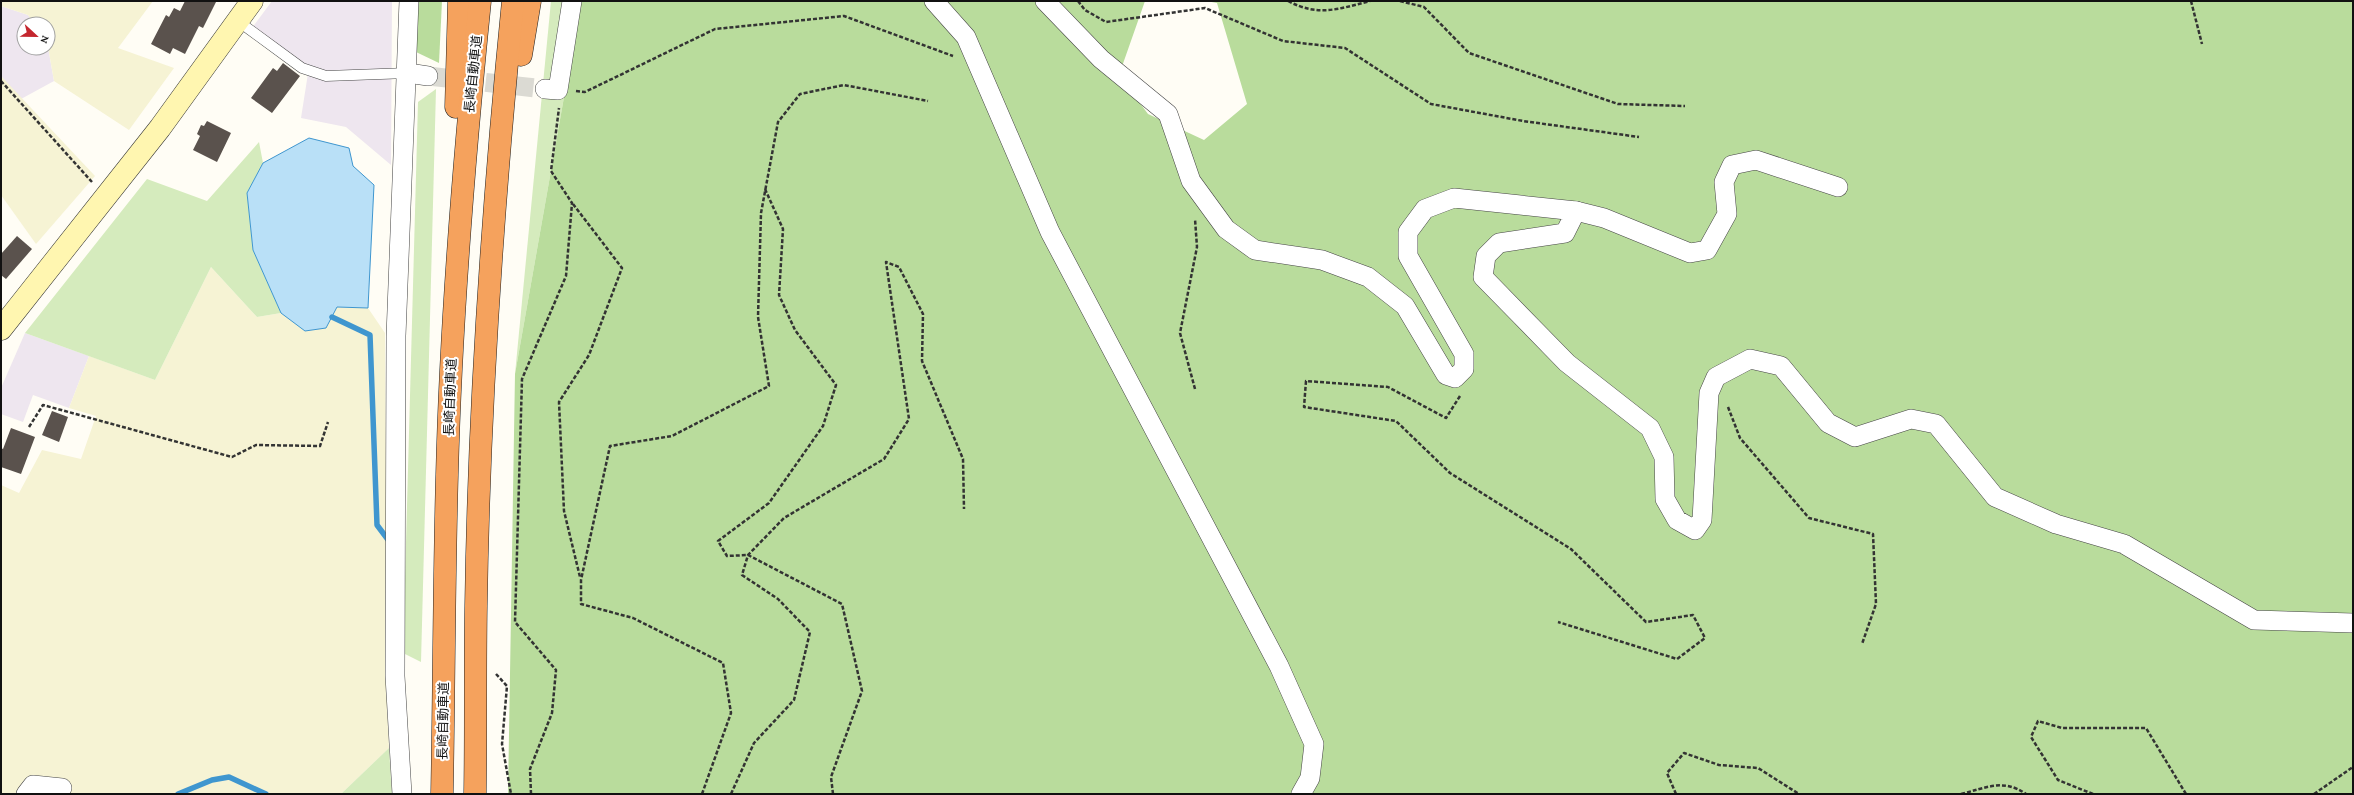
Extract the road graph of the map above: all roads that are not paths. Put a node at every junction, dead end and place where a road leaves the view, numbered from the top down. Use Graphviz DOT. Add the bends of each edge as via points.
graph roads {
  1 [pos="252,1"];
  2 [pos="409,1"];
  3 [pos="459,1"];
  4 [pos="480,1"];
  5 [pos="513,1"];
  6 [pos="530,1"];
  7 [pos="572,1"];
  8 [pos="934,1"];
  9 [pos="1045,1"];
  10 [pos="238,22"];
  11 [pos="408,73"];
  12 [pos="428,76"];
  13 [pos="551,89"];
  14 [pos="1838,187"];
  15 [pos="1576,211"];
  16 [pos="493,225"];
  17 [pos="1,329"];
  18 [pos="447,474"];
  19 [pos="2353,623"];
  20 [pos="62,788"];
  21 [pos="26,794"];
  22 [pos="402,794"];
  23 [pos="442,794"];
  24 [pos="475,794"];
  25 [pos="1301,794"];
  1 -- 10 [label="street"];
  2 -- 11 [label="street"];
  3 -- 18 [label="highway" via="447,345"];
  4 -- 18 [label="highway, 長崎自動車道" via="468,121 452,345"];
  5 -- 16 [label="highway"];
  6 -- 16 [label="highway"];
  7 -- 13 [label="street"];
  8 -- 25 [label="street" via="966,37 1050,232 1279,666 1314,744 1310,778"];
  9 -- 15 [label="street" via="1101,59 1168,114 1191,181 1226,230 1255,250 1322,260 1368,277 1405,306 1446,375 1455,378 1464,369 1464,354 1408,256 1408,232 1425,208 1454,198"];
  10 -- 11 [label="lane" via="302,68 326,76"];
  10 -- 17 [label="street" via="106,198"];
  11 -- 12 [label="street"];
  11 -- 22 [label="street" via="396,336 395,676"];
  14 -- 15 [label="street" via="1756,160 1732,165 1724,182 1727,214 1707,250 1690,253 1604,218"];
  15 -- 19 [label="street" via="1565,233 1499,243 1486,256 1483,277 1567,364 1650,428 1664,457 1665,499 1677,520 1694,530 1702,520 1709,393 1716,377 1750,359 1781,366 1828,423 1855,437 1910,419 1936,424 1995,497 2056,524 2124,544 2254,620"];
  16 -- 24 [label="highway" via="476,606"];
  18 -- 23 [label="highway, 長崎自動車道"];
  20 -- 21 [label="street" via="33,785"];
}
